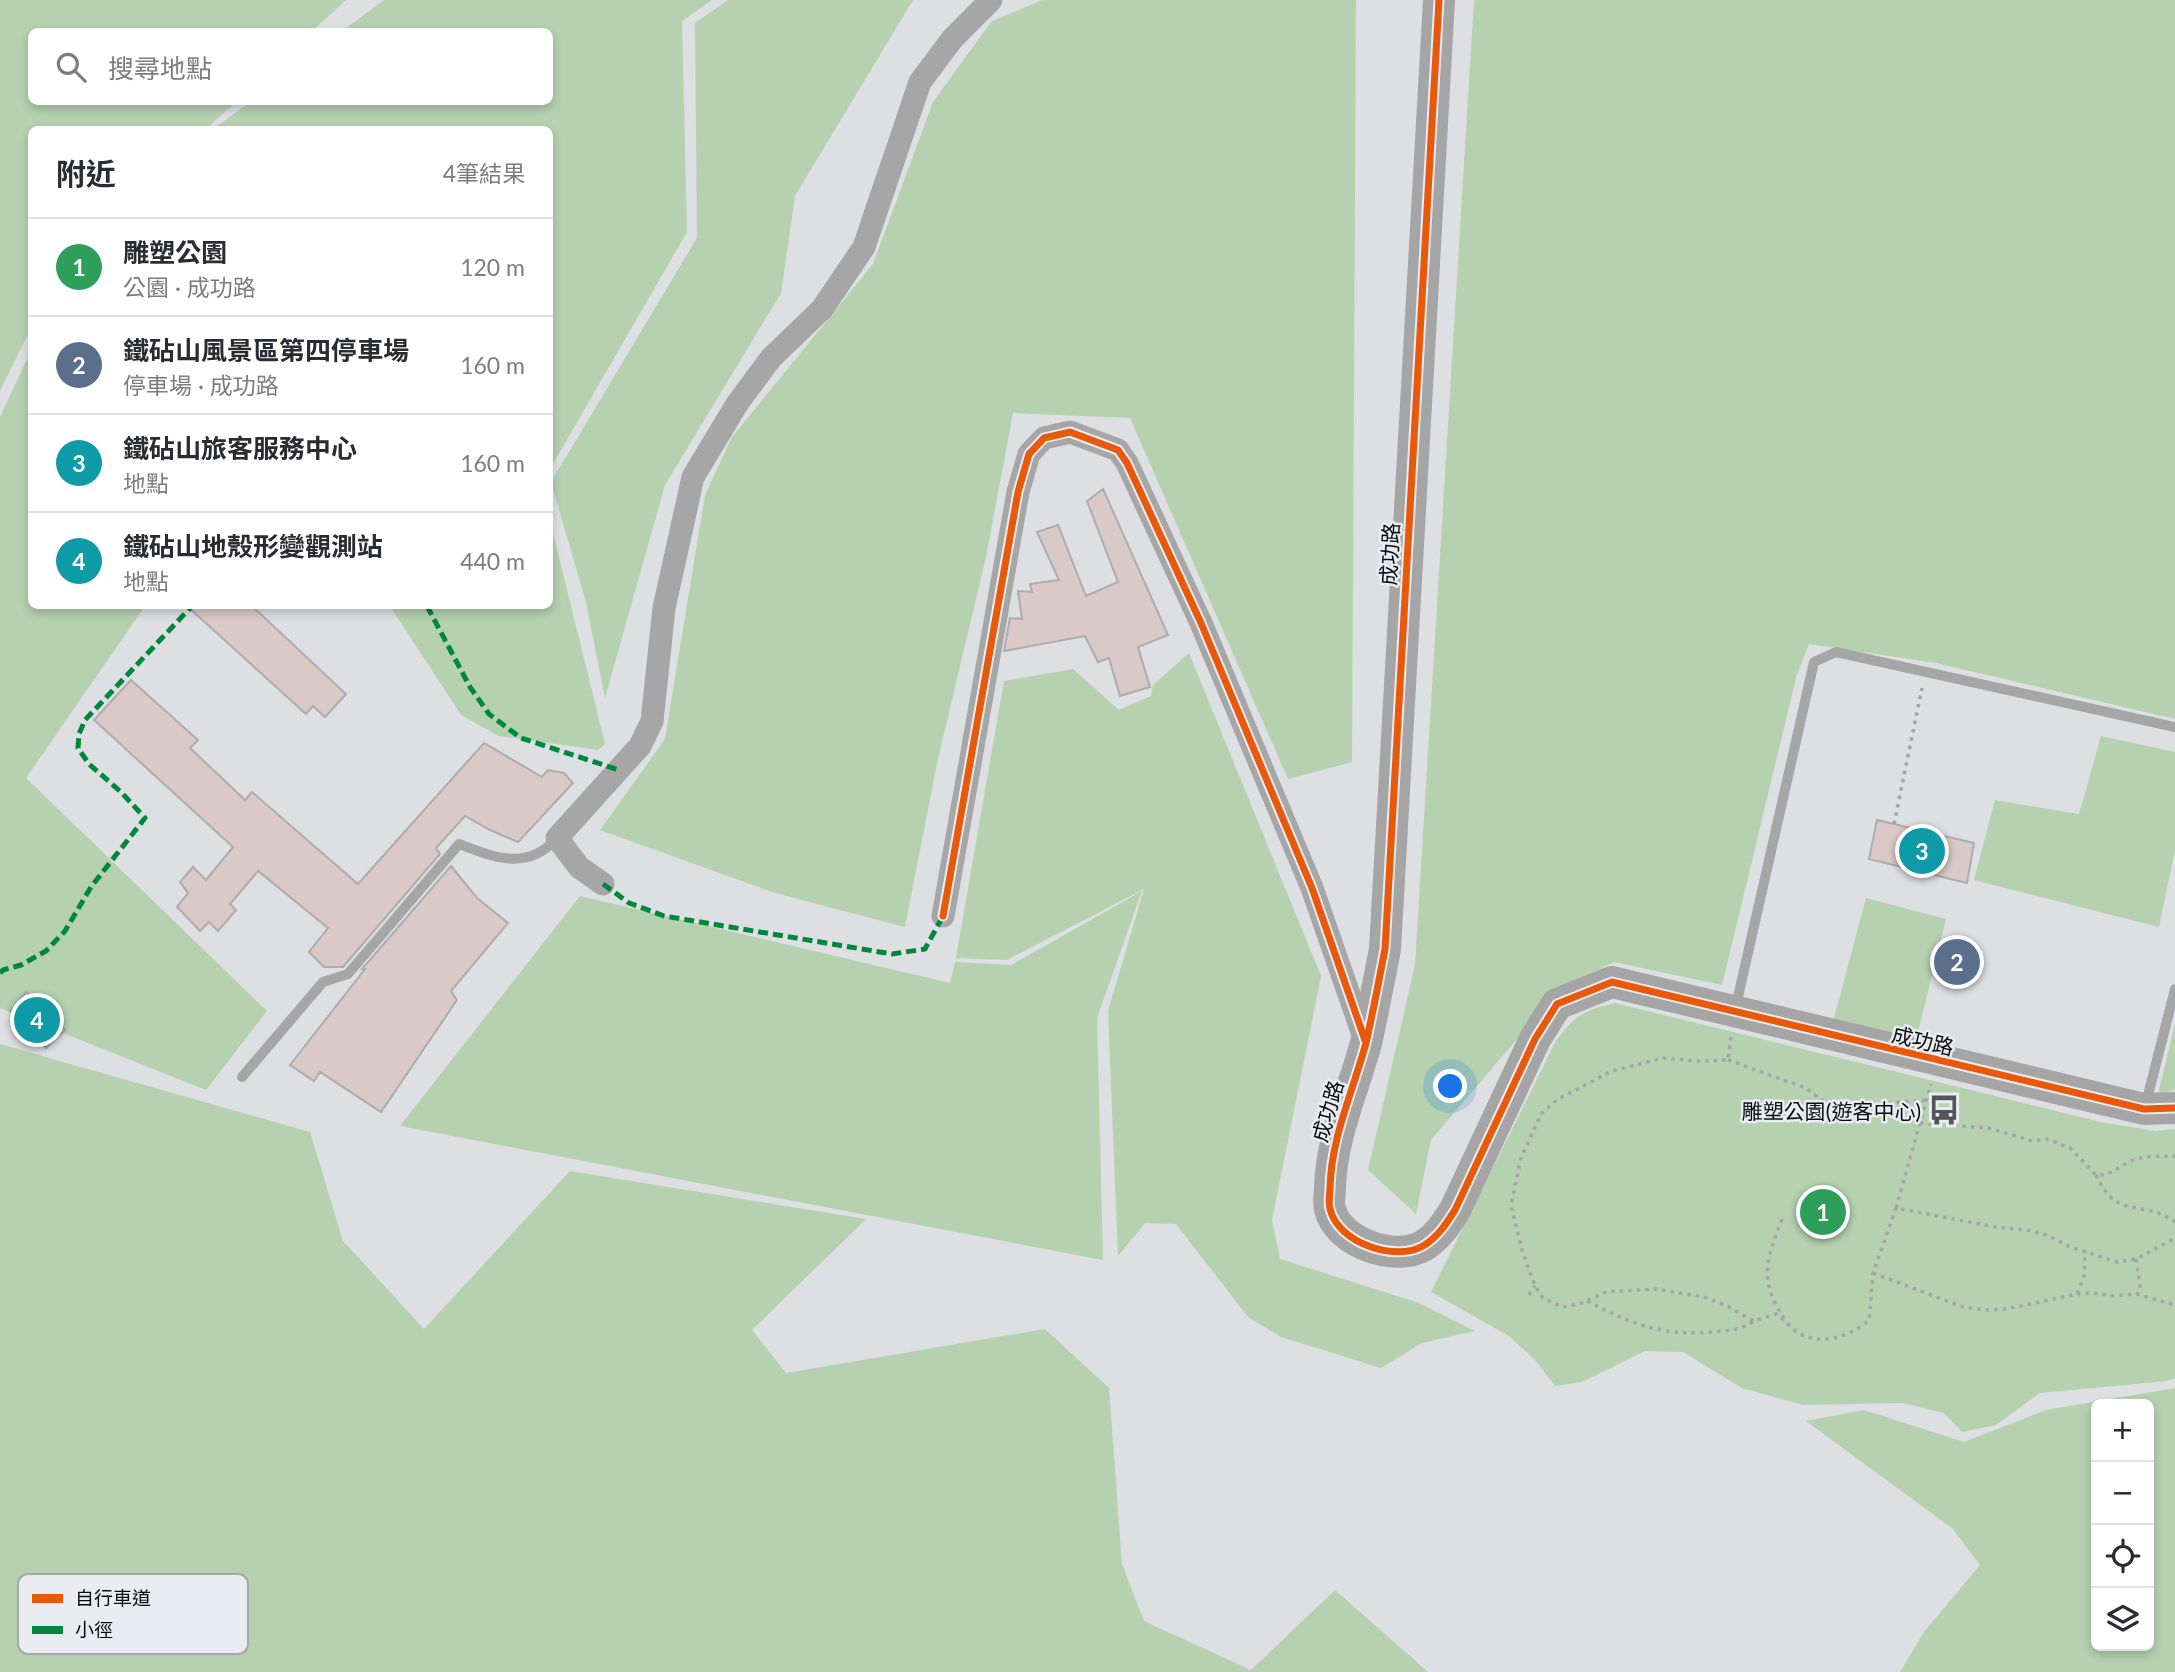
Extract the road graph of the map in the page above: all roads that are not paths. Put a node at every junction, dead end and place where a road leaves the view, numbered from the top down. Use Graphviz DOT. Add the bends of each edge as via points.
graph roads {
  1 [pos="991,0"];
  2 [pos="1439,0"];
  3 [pos="2175,727"];
  4 [pos="557,838"];
  5 [pos="603,884"];
  6 [pos="943,916"];
  7 [pos="2175,989"];
  8 [pos="1734,1013"];
  9 [pos="1366,1043"];
  10 [pos="242,1077"];
  11 [pos="2160,1109"];
  1 -- 4 [label="street" via="953,37 920,82 864,247 822,309 764,367 693,477 664,608 652,721 640,746"];
  2 -- 9 [label="street, 成功路" via="1385,949"];
  3 -- 8 [label="lane" via="1836,652 1814,662"];
  4 -- 5 [label="street" via="579,867"];
  4 -- 10 [label="lane" via="546,850 521,860 459,844 348,974 323,982"];
  6 -- 9 [label="street" via="1018,492 1029,454 1044,438 1070,432 1118,450 1127,463 1201,623 1312,888"];
  7 -- 11 [label="lane"];
  8 -- 9 [label="street, 成功路" via="1612,982 1557,1004 1535,1039 1455,1210 1438,1236 1406,1252 1386,1251 1352,1238 1330,1208 1330,1162"];
  8 -- 11 [label="street, 成功路"];
}
